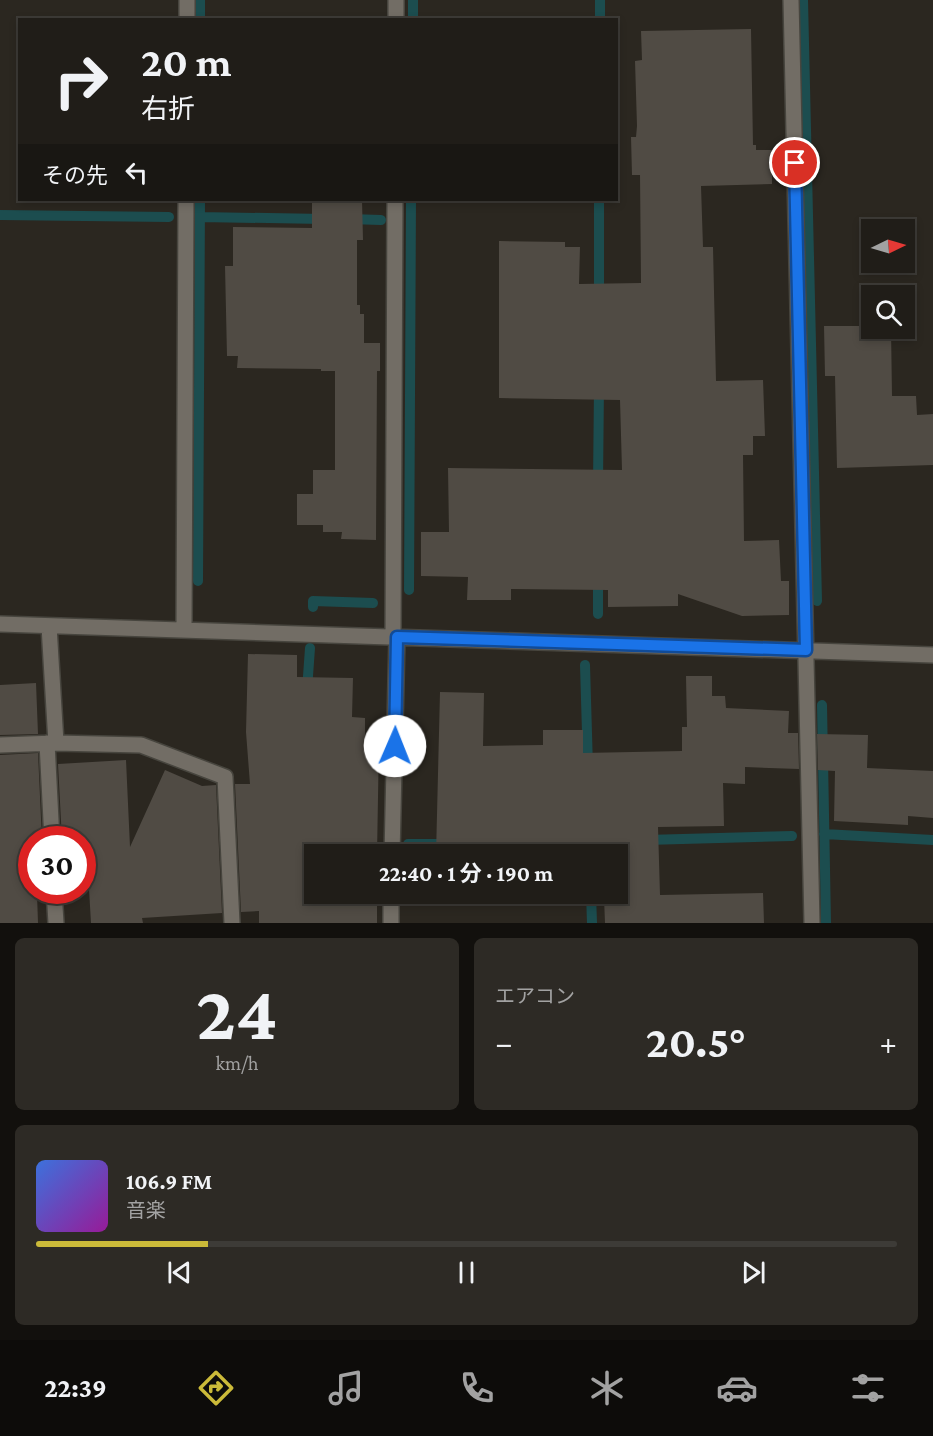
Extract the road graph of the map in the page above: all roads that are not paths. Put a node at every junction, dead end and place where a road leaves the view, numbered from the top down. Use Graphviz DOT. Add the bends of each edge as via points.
graph roads {
  1 [pos="187,0"];
  2 [pos="396,0"];
  3 [pos="791,0"];
  4 [pos="187,18"];
  5 [pos="396,18"];
  6 [pos="186,201"];
  7 [pos="395,201"];
  8 [pos="0,624"];
  9 [pos="49,626"];
  10 [pos="184,630"];
  11 [pos="395,637"];
  12 [pos="806,650"];
  13 [pos="933,655"];
  14 [pos="52,743"];
  15 [pos="0,745"];
  16 [pos="52,826"];
  17 [pos="392,844"];
  18 [pos="55,904"];
  19 [pos="391,904"];
  20 [pos="56,923"];
  21 [pos="232,923"];
  22 [pos="391,923"];
  23 [pos="812,923"];
  1 -- 4 [label="street"];
  2 -- 5 [label="street"];
  3 -- 12 [label="street"];
  6 -- 10 [label="street"];
  7 -- 11 [label="street"];
  8 -- 9 [label="street"];
  9 -- 10 [label="street"];
  9 -- 14 [label="street"];
  10 -- 11 [label="street"];
  11 -- 12 [label="street"];
  11 -- 17 [label="street"];
  12 -- 13 [label="street"];
  12 -- 23 [label="street"];
  14 -- 15 [label="street"];
  14 -- 16 [label="street"];
  14 -- 21 [label="street" via="141,745 225,777"];
  18 -- 20 [label="street"];
  19 -- 22 [label="street"];
}
